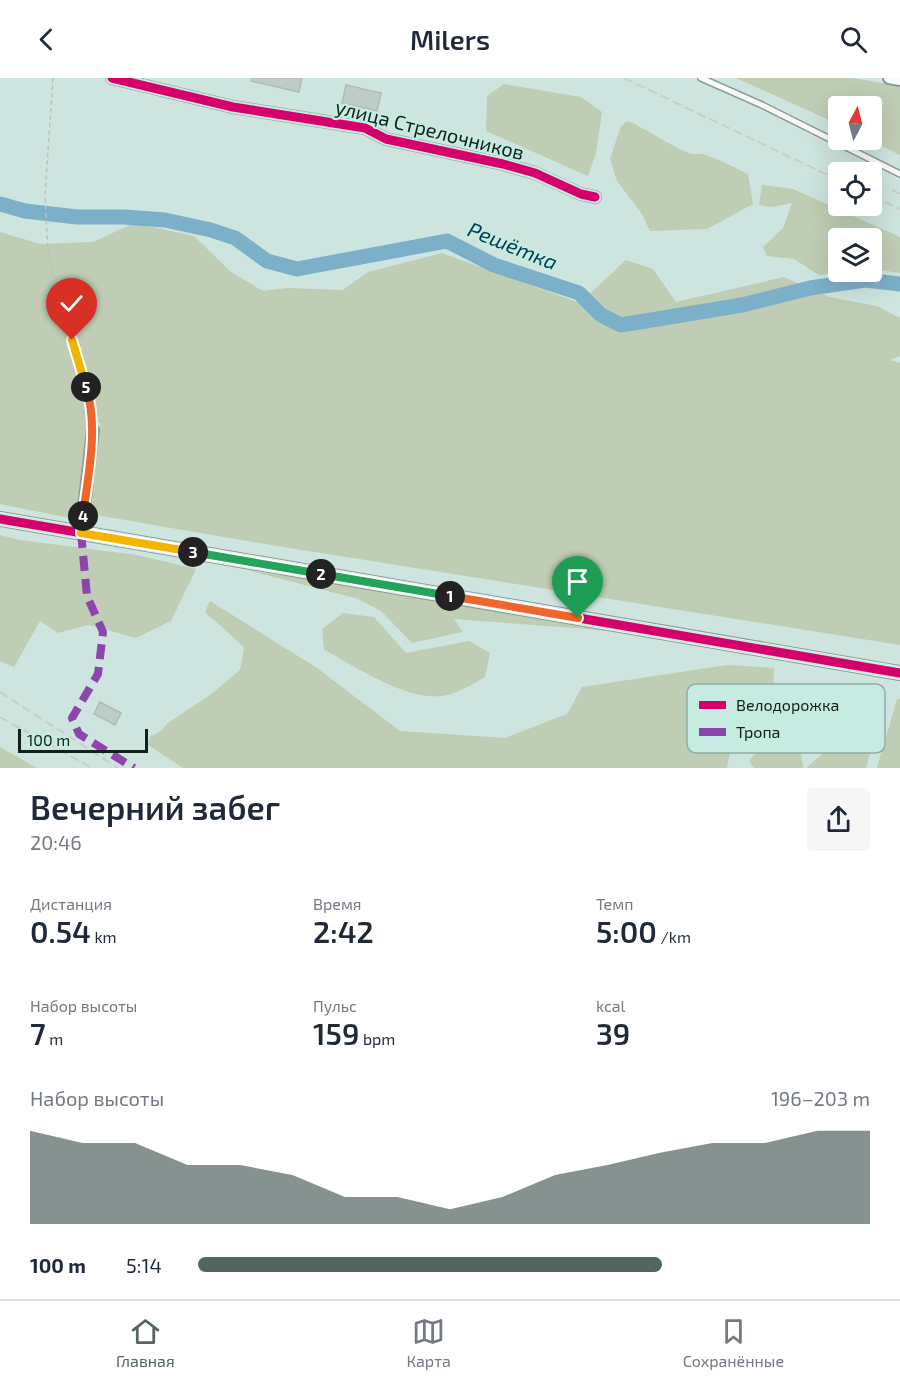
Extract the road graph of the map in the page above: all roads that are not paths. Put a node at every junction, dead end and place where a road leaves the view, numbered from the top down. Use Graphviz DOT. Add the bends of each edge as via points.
graph roads {
  1 [pos="112,78"];
  2 [pos="701,78"];
  3 [pos="889,78"];
  4 [pos="900,80"];
  5 [pos="900,174"];
  6 [pos="595,197"];
  7 [pos="93,430"];
  8 [pos="0,519"];
  9 [pos="81,533"];
  10 [pos="900,673"];
  1 -- 6 [label="street, улица Стрелочников" via="233,107 365,128 386,139 535,173"];
  2 -- 5 [label="lane"];
  3 -- 4 [label="street"];
  7 -- 9 [label="street"];
  8 -- 9 [label="street"];
  9 -- 10 [label="street"];
}
